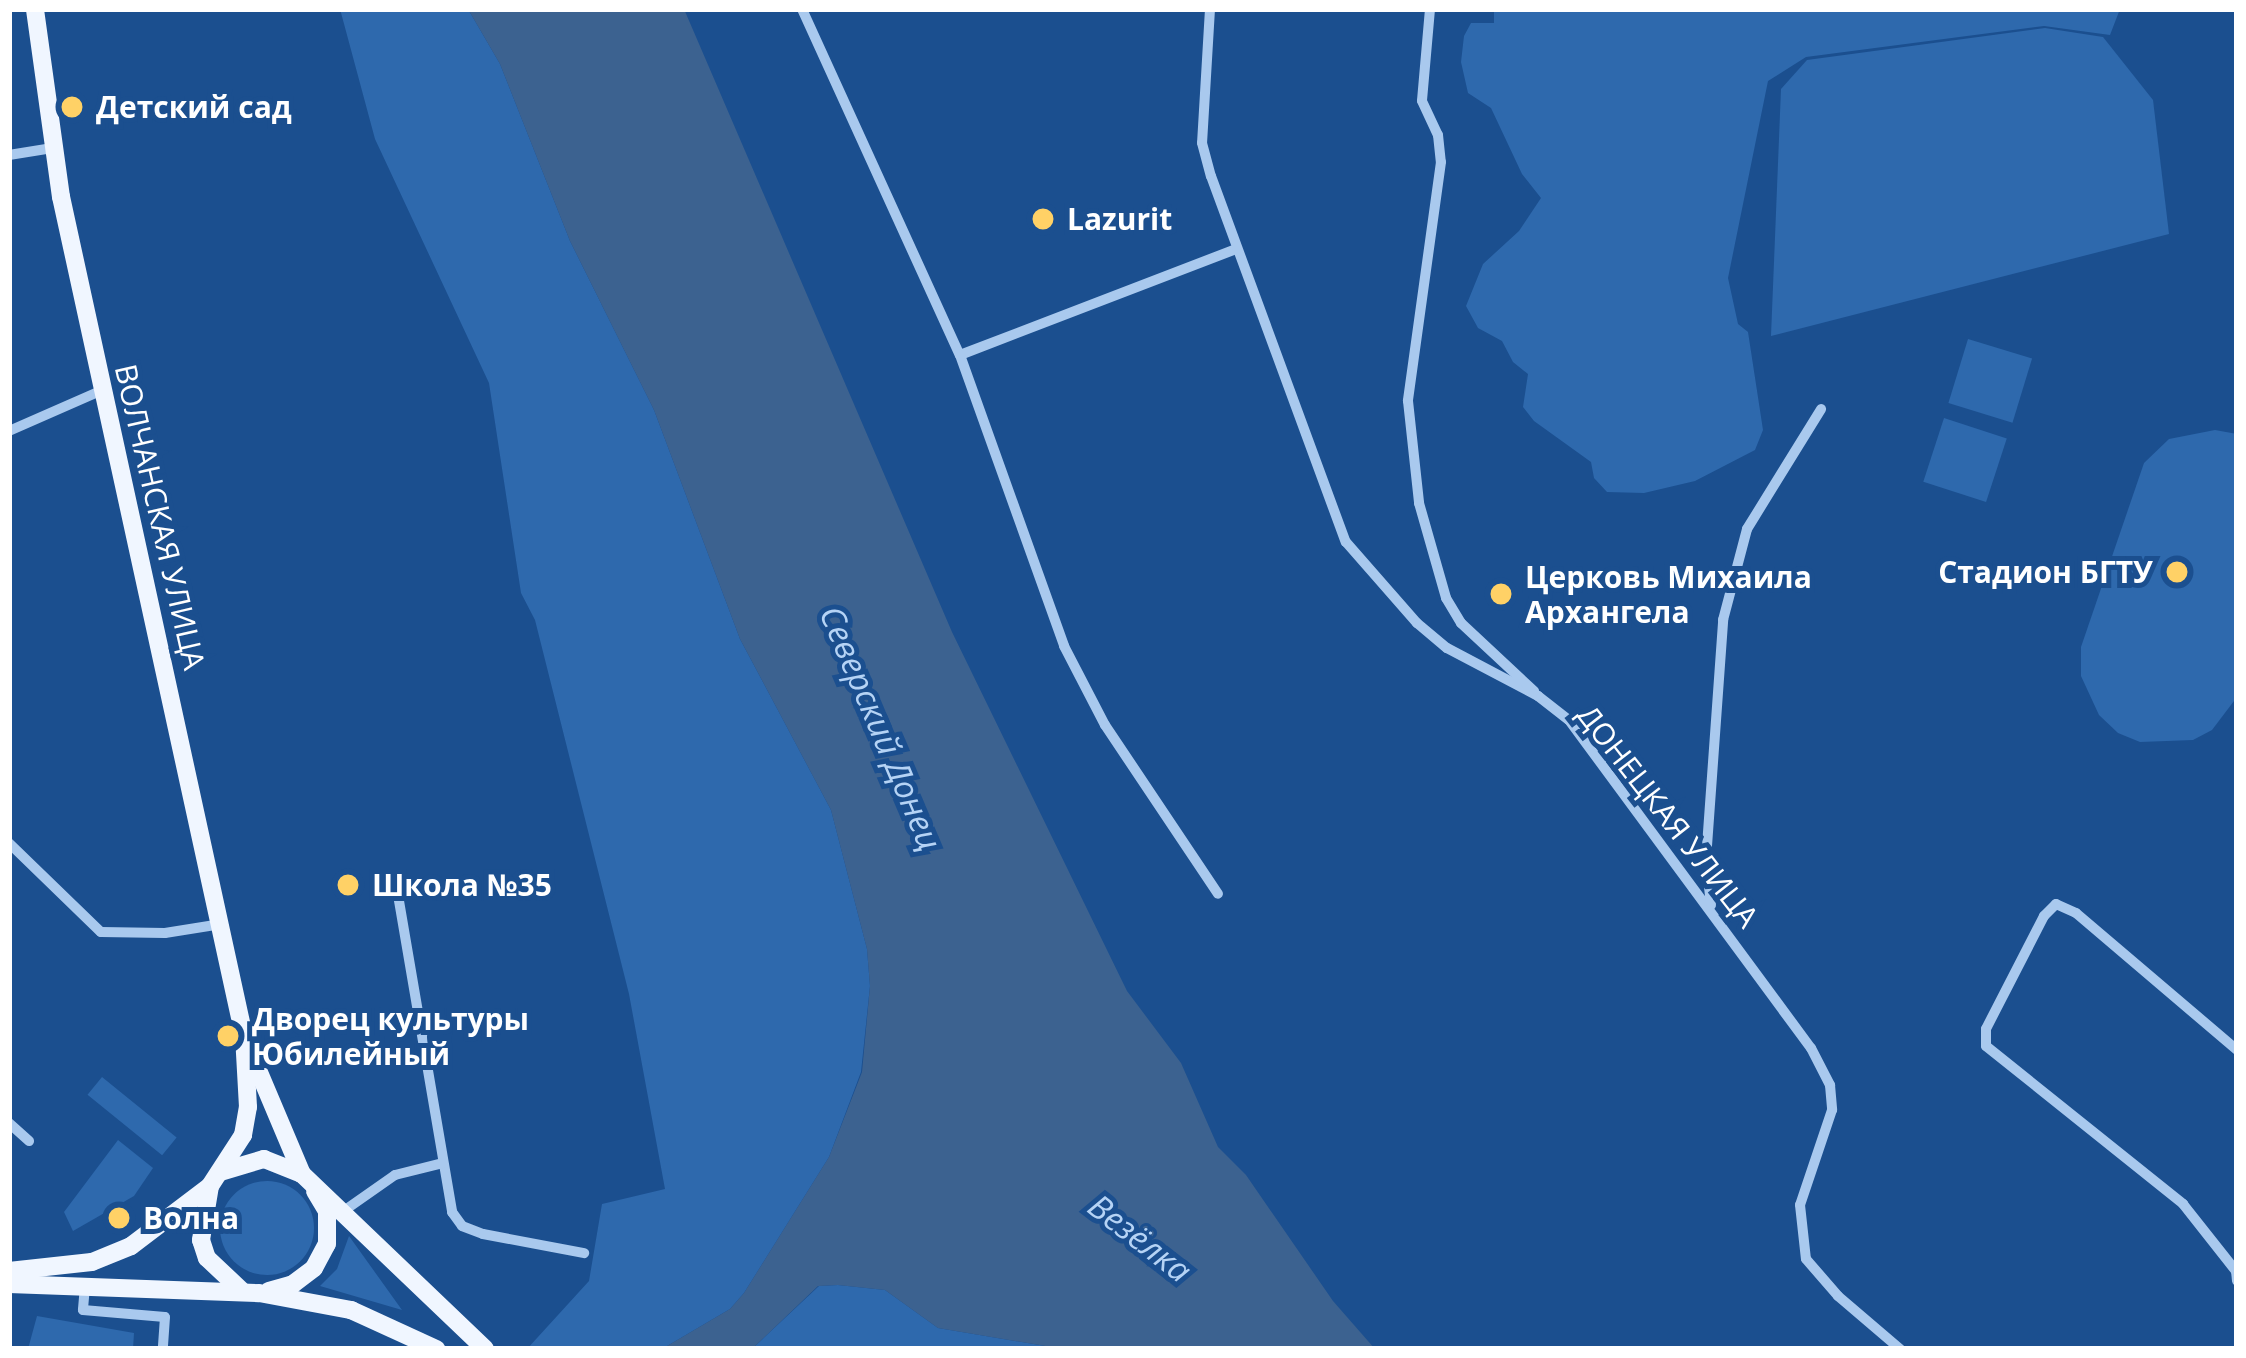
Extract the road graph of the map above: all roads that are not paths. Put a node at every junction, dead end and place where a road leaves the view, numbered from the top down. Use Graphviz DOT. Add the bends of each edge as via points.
graph roads {
  1 [pos="35,9"];
  2 [pos="802,9"];
  3 [pos="1210,9"];
  4 [pos="1430,9"];
  5 [pos="52,148"];
  6 [pos="9,155"];
  7 [pos="1236,249"];
  8 [pos="960,355"];
  9 [pos="100,391"];
  10 [pos="1821,409"];
  11 [pos="9,431"];
  12 [pos="1538,696"];
  13 [pos="9,843"];
  14 [pos="1218,894"];
  15 [pos="398,895"];
  16 [pos="1712,908"];
  17 [pos="220,924"];
  18 [pos="244,1036"];
  19 [pos="2237,1050"];
  20 [pos="9,1124"];
  21 [pos="29,1141"];
  22 [pos="443,1163"];
  23 [pos="306,1178"];
  24 [pos="215,1179"];
  25 [pos="345,1210"];
  26 [pos="327,1244"];
  27 [pos="584,1253"];
  28 [pos="9,1271"];
  29 [pos="2237,1281"];
  30 [pos="9,1284"];
  31 [pos="85,1286"];
  32 [pos="250,1292"];
  33 [pos="482,1344"];
  34 [pos="164,1349"];
  35 [pos="436,1349"];
  36 [pos="1900,1349"];
  1 -- 5 [label="main road, ВОЛЧАНСКАЯ УЛИЦА"];
  2 -- 8 [label="street"];
  3 -- 7 [label="street, ДОНЕЦКАЯ УЛИЦА" via="1202,143"];
  4 -- 12 [label="street" via="1422,101 1441,163 1408,401 1419,503 1461,623"];
  5 -- 6 [label="street"];
  5 -- 9 [label="main road, ВОЛЧАНСКАЯ УЛИЦА"];
  7 -- 8 [label="street"];
  7 -- 12 [label="street, ДОНЕЦКАЯ УЛИЦА" via="1346,542 1432,635"];
  8 -- 14 [label="street" via="1064,646 1105,725"];
  9 -- 11 [label="street"];
  9 -- 17 [label="main road, ВОЛЧАНСКАЯ УЛИЦА"];
  10 -- 16 [label="street" via="1748,529 1723,620 1706,860"];
  12 -- 16 [label="street, ДОНЕЦКАЯ УЛИЦА" via="1569,720"];
  13 -- 17 [label="street" via="101,932 165,934"];
  15 -- 22 [label="street"];
  16 -- 36 [label="street, ДОНЕЦКАЯ УЛИЦА" via="1830,1085 1826,1136 1800,1205 1806,1259"];
  17 -- 18 [label="main road, ВОЛЧАНСКАЯ УЛИЦА"];
  18 -- 23 [label="main road"];
  18 -- 24 [label="main road" via="243,1136"];
  19 -- 29 [label="street" via="2056,904 1986,1029 1986,1046 2182,1204"];
  20 -- 21 [label="street"];
  22 -- 25 [label="street" via="395,1175"];
  22 -- 27 [label="street" via="462,1226"];
  23 -- 24 [label="main road" via="264,1159"];
  23 -- 25 [label="main road"];
  23 -- 26 [label="main road" via="327,1211"];
  24 -- 28 [label="main road" via="131,1246 92,1262"];
  24 -- 32 [label="main road" via="201,1240 207,1258"];
  25 -- 26 [label="main road"];
  25 -- 33 [label="main road"];
  26 -- 32 [label="main road" via="293,1285"];
  30 -- 31 [label="main road"];
  31 -- 32 [label="main road"];
  31 -- 34 [label="street" via="83,1310 165,1317"];
  32 -- 35 [label="main road" via="351,1310"];
}
